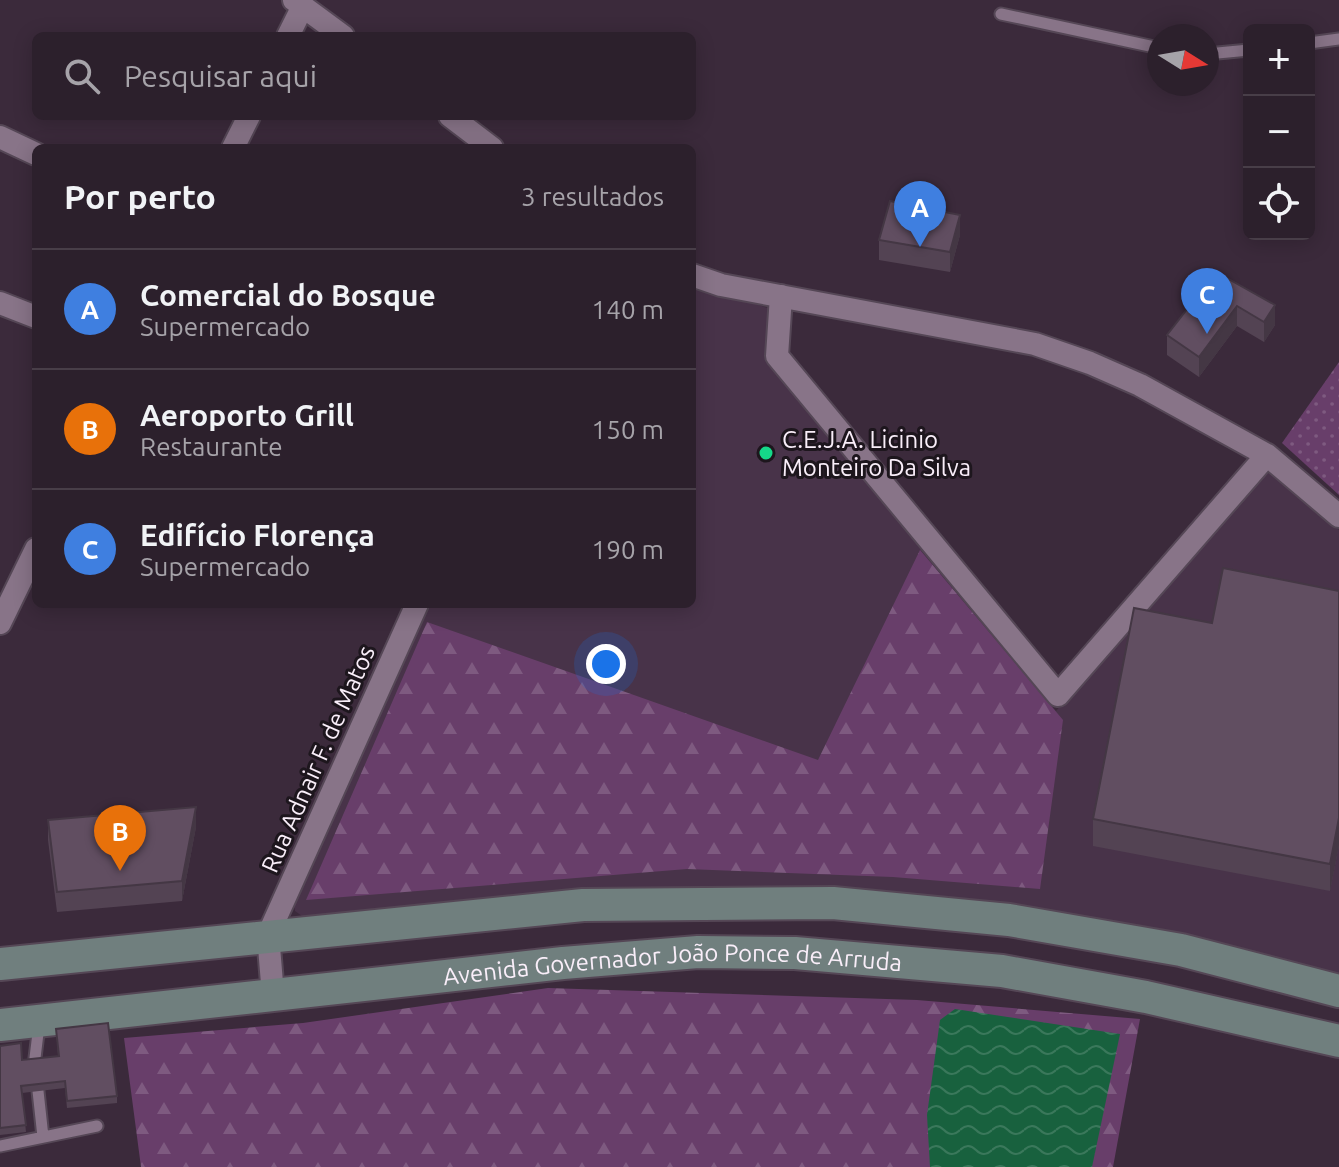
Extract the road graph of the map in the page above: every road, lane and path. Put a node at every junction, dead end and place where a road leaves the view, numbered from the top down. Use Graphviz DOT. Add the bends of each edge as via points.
graph roads {
  1 [pos="298,3"];
  2 [pos="1001,14"];
  3 [pos="289,32"];
  4 [pos="338,32"];
  5 [pos="1339,39"];
  6 [pos="1315,42"];
  7 [pos="1147,45"];
  8 [pos="1243,51"];
  9 [pos="1219,53"];
  10 [pos="247,120"];
  11 [pos="455,120"];
  12 [pos="0,137"];
  13 [pos="235,144"];
  14 [pos="487,144"];
  15 [pos="32,152"];
  16 [pos="696,276"];
  17 [pos="781,296"];
  18 [pos="0,303"];
  19 [pos="32,315"];
  20 [pos="1267,455"];
  21 [pos="1339,516"];
  22 [pos="32,557"];
  23 [pos="415,608"];
  24 [pos="0,623"];
  25 [pos="268,935"];
  26 [pos="0,964"];
  27 [pos="1339,991"];
  28 [pos="273,995"];
  29 [pos="40,1021"];
  30 [pos="0,1025"];
  31 [pos="1339,1041"];
  32 [pos="34,1066"];
  33 [pos="38,1091"];
  34 [pos="97,1126"];
  35 [pos="43,1137"];
  36 [pos="0,1146"];
  1 -- 3 [label="street"];
  1 -- 4 [label="street"];
  2 -- 7 [label="lane"];
  5 -- 6 [label="lane"];
  8 -- 9 [label="lane"];
  10 -- 13 [label="street"];
  11 -- 14 [label="street"];
  12 -- 15 [label="street"];
  16 -- 17 [label="street"];
  17 -- 20 [label="street" via="1035,344 1140,385"];
  17 -- 20 [label="street" via="777,356 1058,695"];
  18 -- 19 [label="street"];
  20 -- 21 [label="street"];
  22 -- 24 [label="street"];
  23 -- 25 [label="street, Rua Adnair F. de Matos"];
  25 -- 26 [label="main road"];
  25 -- 27 [label="main road" via="583,905 833,903 1009,920 1181,950"];
  25 -- 28 [label="street"];
  28 -- 29 [label="main road, Avenida Governador João Ponce de Arruda"];
  28 -- 31 [label="main road, Avenida Governador João Ponce de Arruda" via="563,963 795,953 1002,971"];
  29 -- 30 [label="main road, Avenida Governador João Ponce de Arruda"];
  29 -- 32 [label="lane"];
  33 -- 35 [label="lane"];
  34 -- 35 [label="lane"];
  35 -- 36 [label="lane"];
}
